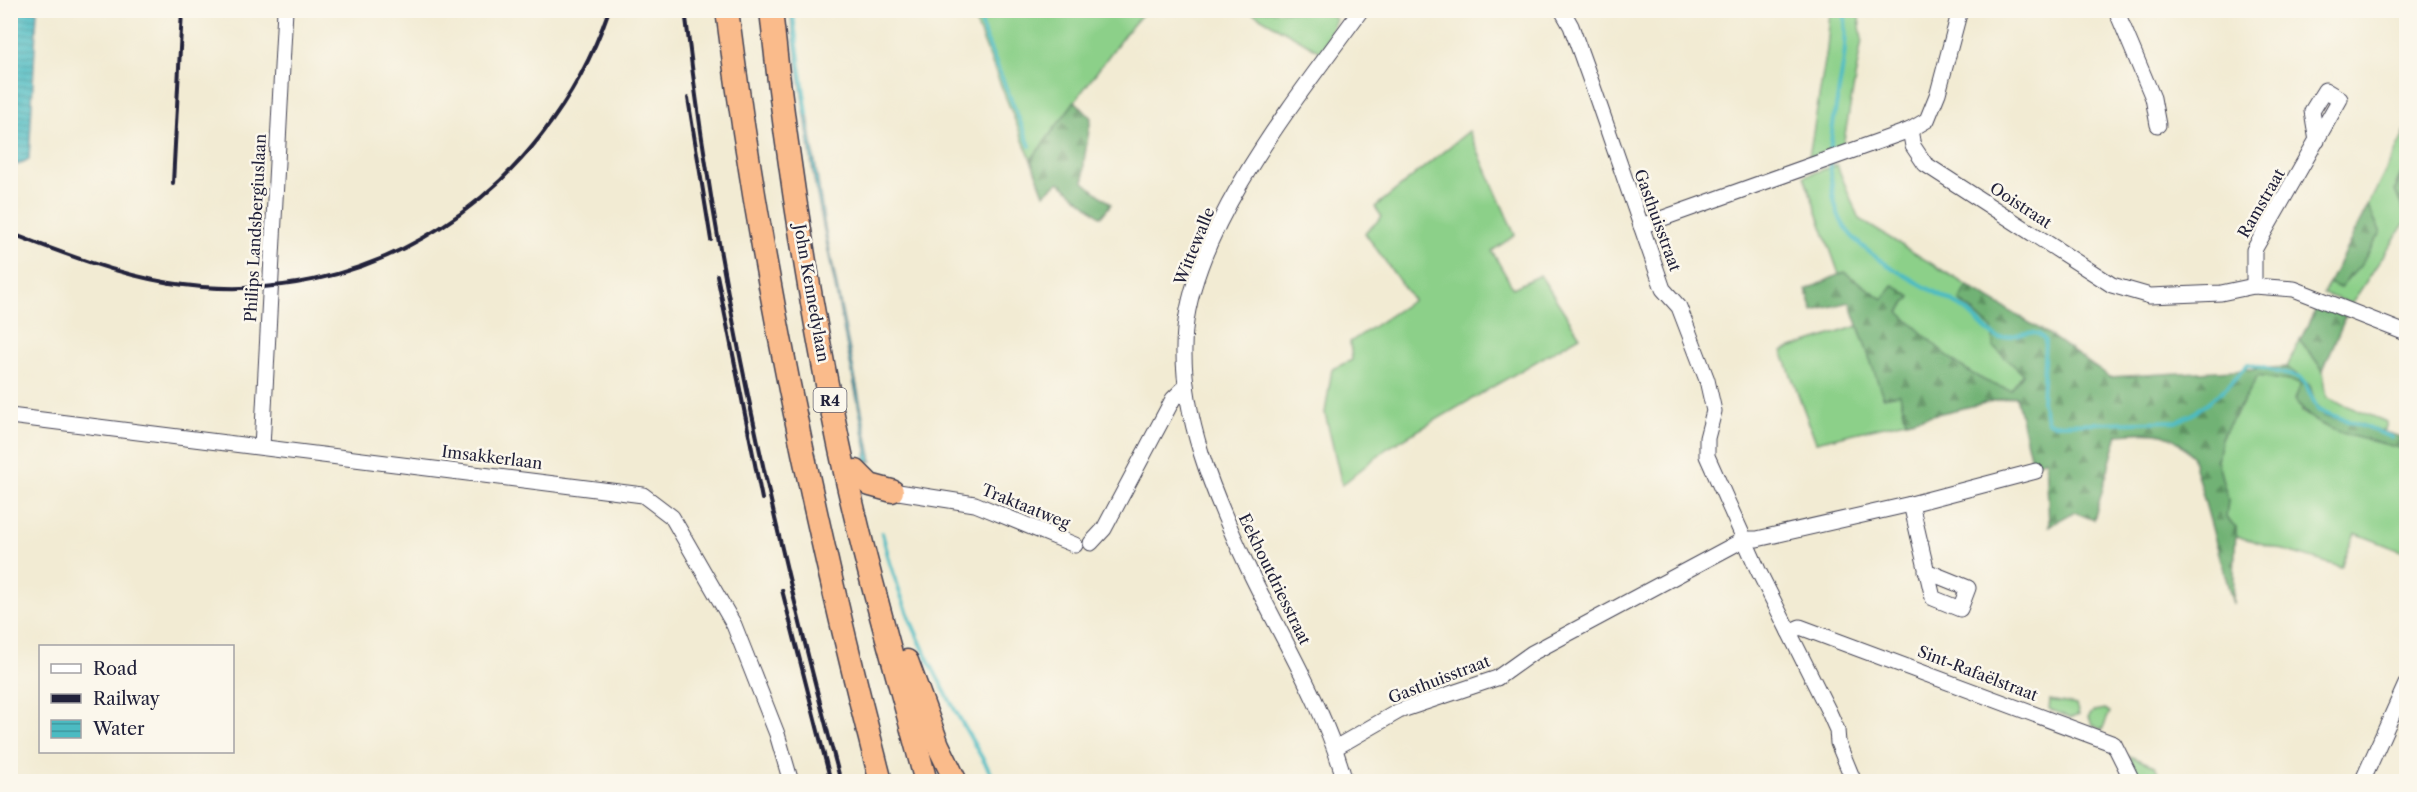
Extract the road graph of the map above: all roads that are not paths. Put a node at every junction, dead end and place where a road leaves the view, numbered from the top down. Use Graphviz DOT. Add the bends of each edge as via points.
graph roads {
  1 [pos="285,10"];
  2 [pos="727,10"];
  3 [pos="759,10"];
  4 [pos="771,10"];
  5 [pos="1361,10"];
  6 [pos="1562,10"];
  7 [pos="1960,10"];
  8 [pos="2116,10"];
  9 [pos="2158,125"];
  10 [pos="1910,130"];
  11 [pos="2317,141"];
  12 [pos="1641,226"];
  13 [pos="2254,286"];
  14 [pos="778,326"];
  15 [pos="2406,333"];
  16 [pos="1186,386"];
  17 [pos="831,401"];
  18 [pos="10,416"];
  19 [pos="262,447"];
  20 [pos="856,471"];
  21 [pos="2036,471"];
  22 [pos="892,491"];
  23 [pos="1911,504"];
  24 [pos="868,519"];
  25 [pos="1745,539"];
  26 [pos="1091,543"];
  27 [pos="1075,545"];
  28 [pos="1926,571"];
  29 [pos="1789,632"];
  30 [pos="2406,684"];
  31 [pos="1335,748"];
  32 [pos="791,782"];
  33 [pos="865,782"];
  34 [pos="881,782"];
  35 [pos="912,782"];
  36 [pos="926,782"];
  37 [pos="956,782"];
  38 [pos="1345,782"];
  39 [pos="1854,782"];
  40 [pos="2133,782"];
  41 [pos="2362,782"];
  1 -- 19 [label="street, Philips Landsbergiuslaan"];
  2 -- 14 [label="highway, R4"];
  3 -- 35 [label="highway, John Kennedylaan / R4" via="767,94 827,440"];
  4 -- 17 [label="highway, John Kennedylaan / R4" via="796,204"];
  5 -- 16 [label="street, Wittewalle" via="1294,102 1219,223 1198,276 1185,329"];
  6 -- 12 [label="street, Gasthuisstraat" via="1575,36"];
  7 -- 10 [label="street" via="1927,120"];
  8 -- 9 [label="street" via="2154,98"];
  10 -- 12 [label="street"];
  10 -- 13 [label="street, Ooistraat" via="1913,146 1925,164 2112,285 2150,296 2221,293"];
  11 -- 13 [label="street, Ramstraat" via="2254,250"];
  12 -- 25 [label="street, Gasthuisstraat" via="1663,289 1679,307 1707,380 1714,411 1707,456"];
  13 -- 15 [label="street, Ooistraat" via="2294,289"];
  14 -- 33 [label="highway" via="783,383 818,578"];
  14 -- 34 [label="highway, R4" via="834,602"];
  16 -- 26 [label="street" via="1173,399 1104,529"];
  16 -- 31 [label="street, Eekhoutdriesstraat" via="1217,498 1325,719"];
  17 -- 20 [label="highway" via="845,428"];
  17 -- 36 [label="highway, John Kennedylaan / R4" via="862,542"];
  18 -- 19 [label="street, Imsakkerlaan"];
  19 -- 32 [label="street, Imsakkerlaan" via="633,493 659,505 672,517 734,625 777,734"];
  20 -- 22 [label="highway" via="870,485"];
  20 -- 24 [label="highway"];
  21 -- 23 [label="street"];
  22 -- 24 [label="highway" via="874,502"];
  22 -- 27 [label="street, Traktaatweg" via="975,504"];
  23 -- 25 [label="street"];
  23 -- 28 [label="street"];
  24 -- 37 [label="highway" via="904,653"];
  25 -- 29 [label="street, Gasthuisstraat"];
  25 -- 31 [label="street, Gasthuisstraat" via="1532,653 1497,678 1399,711"];
  29 -- 39 [label="street, Gasthuisstraat" via="1837,730 1838,743"];
  29 -- 40 [label="street, Sint-Rafaëlstraat" via="1800,627 2114,744"];
  30 -- 41 [label="street"];
  31 -- 38 [label="street, Eekhoutdriesstraat"];
}
